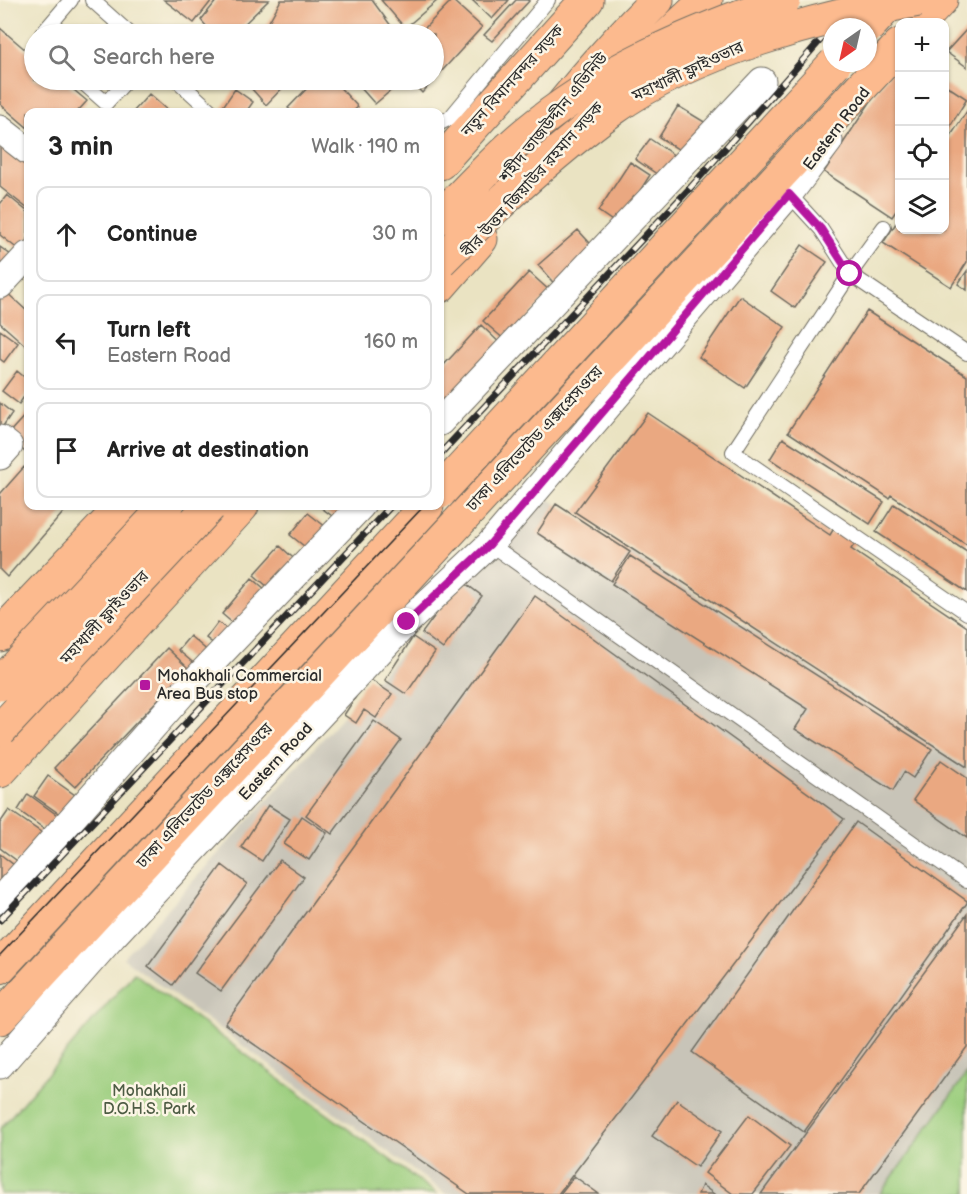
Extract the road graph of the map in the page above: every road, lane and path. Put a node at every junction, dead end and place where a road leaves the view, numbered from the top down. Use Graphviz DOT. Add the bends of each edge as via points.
graph roads {
  1 [pos="71,0"];
  2 [pos="92,0"];
  3 [pos="548,0"];
  4 [pos="587,0"];
  5 [pos="609,0"];
  6 [pos="657,0"];
  7 [pos="706,0"];
  8 [pos="784,0"];
  9 [pos="893,0"];
  10 [pos="919,0"];
  11 [pos="934,0"];
  12 [pos="941,0"];
  13 [pos="876,18"];
  14 [pos="922,18"];
  15 [pos="923,18"];
  16 [pos="51,24"];
  17 [pos="119,24"];
  18 [pos="895,50"];
  19 [pos="895,52"];
  20 [pos="827,72"];
  21 [pos="762,81"];
  22 [pos="91,90"];
  23 [pos="118,90"];
  24 [pos="188,90"];
  25 [pos="208,108"];
  26 [pos="444,121"];
  27 [pos="473,126"];
  28 [pos="1,133"];
  29 [pos="24,149"];
  30 [pos="444,159"];
  31 [pos="789,194"];
  32 [pos="444,213"];
  33 [pos="884,227"];
  34 [pos="444,257"];
  35 [pos="24,259"];
  36 [pos="444,267"];
  37 [pos="850,274"];
  38 [pos="444,281"];
  39 [pos="0,285"];
  40 [pos="967,353"];
  41 [pos="444,418"];
  42 [pos="0,439"];
  43 [pos="0,456"];
  44 [pos="444,488"];
  45 [pos="119,510"];
  46 [pos="163,510"];
  47 [pos="206,510"];
  48 [pos="238,510"];
  49 [pos="356,510"];
  50 [pos="423,510"];
  51 [pos="490,544"];
  52 [pos="967,613"];
  53 [pos="4,626"];
  54 [pos="106,655"];
  55 [pos="0,683"];
  56 [pos="53,711"];
  57 [pos="0,730"];
  58 [pos="0,771"];
  59 [pos="967,880"];
  60 [pos="0,900"];
  61 [pos="0,967"];
  62 [pos="0,1018"];
  63 [pos="0,1065"];
  1 -- 16 [label="lane"];
  2 -- 17 [label="lane"];
  3 -- 26 [label="lane"];
  4 -- 27 [label="main road, নতুন বিমানবন্দর সড়ক"];
  5 -- 27 [label="main road" via="534,80"];
  6 -- 36 [label="main road, শহীদ তাজউদ্দীন এভিনিউ" via="599,60 527,147"];
  7 -- 38 [label="main road, বীর উত্তম জিয়াউর রহমান সড়ক" via="624,78"];
  8 -- 32 [label="main road, মহাখালী ফ্লাইওভার, bridge" via="664,45 590,87 524,134"];
  9 -- 13 [label="main road, bridge"];
  10 -- 34 [label="main road, মহাখালী ফ্লাইওভার, bridge" via="767,37 658,82 615,108 521,183"];
  11 -- 14 [label="street"];
  12 -- 15 [label="main road"];
  18 -- 62 [label="main road, ঢাকা এলিভেটেড এক্সপ্রেসওয়ে"];
  19 -- 31 [label="street, Eastern Road"];
  20 -- 44 [label="main road, ঢাকা এলিভেটেড এক্সপ্রেসওয়ে, bridge"];
  21 -- 41 [label="street"];
  22 -- 23 [label="lane" via="106,103"];
  24 -- 25 [label="lane"];
  27 -- 30 [label="main road, নতুন বিমানবন্দর সড়ক"];
  28 -- 29 [label="street"];
  31 -- 37 [label="lane" via="821,229"];
  31 -- 51 [label="street, Eastern Road"];
  33 -- 37 [label="lane"];
  35 -- 39 [label="street"];
  37 -- 40 [label="lane"];
  37 -- 52 [label="lane" via="733,452"];
  42 -- 43 [label="street" via="9,446"];
  45 -- 53 [label="main road"];
  46 -- 55 [label="main road, মহাখালী ফ্লাইওভার, bridge"];
  47 -- 57 [label="main road, মহাখালী ফ্লাইওভার, bridge"];
  48 -- 54 [label="main road"];
  49 -- 60 [label="street" via="181,695"];
  50 -- 61 [label="main road, ঢাকা এলিভেটেড এক্সপ্রেসওয়ে"];
  51 -- 59 [label="lane"];
  51 -- 63 [label="street, Eastern Road" via="407,622 113,936"];
  53 -- 54 [label="main road"];
  54 -- 56 [label="main road"];
  55 -- 56 [label="main road"];
  56 -- 58 [label="main road"];
}
